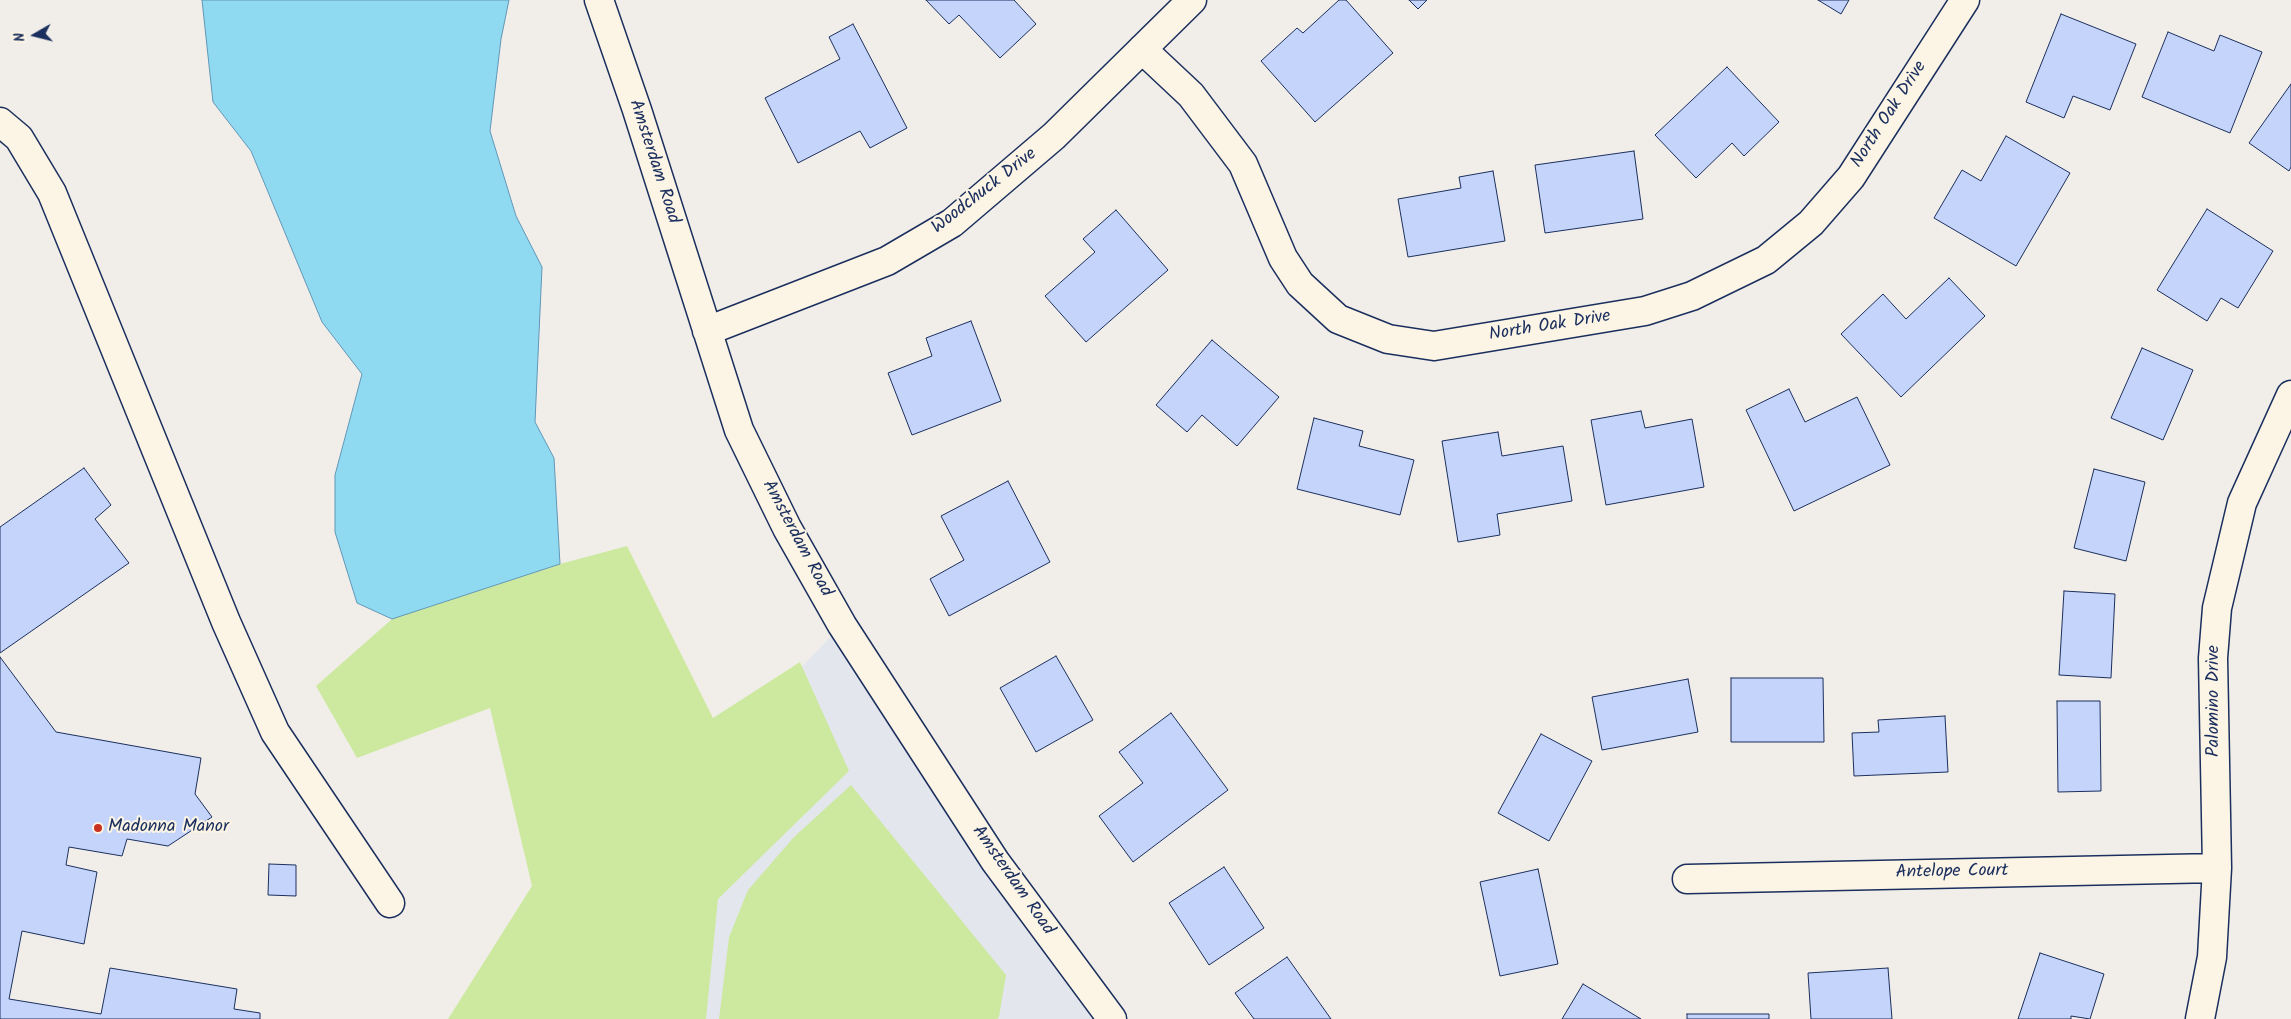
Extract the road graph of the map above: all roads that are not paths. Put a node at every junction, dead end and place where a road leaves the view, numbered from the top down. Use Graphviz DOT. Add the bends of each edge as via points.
graph roads {
  1 [pos="599,0"];
  2 [pos="1192,0"];
  3 [pos="1965,0"];
  4 [pos="1142,48"];
  5 [pos="0,122"];
  6 [pos="707,331"];
  7 [pos="2291,395"];
  8 [pos="2217,868"];
  9 [pos="1687,879"];
  10 [pos="390,903"];
  11 [pos="1112,1019"];
  12 [pos="2200,1019"];
  1 -- 6 [label="street, Amsterdam Road"];
  2 -- 4 [label="street, Woodchuck Drive"];
  3 -- 4 [label="street, North Oak Drive" via="1850,177 1811,223 1766,260 1692,296 1645,311 1434,346 1388,339 1338,319 1300,284 1283,258 1243,164 1192,95"];
  4 -- 6 [label="street, Woodchuck Drive" via="1054,136 952,223 887,261"];
  5 -- 10 [label="street" via="19,138 52,193 226,622 275,732"];
  6 -- 11 [label="street, Amsterdam Road" via="739,430 787,528 842,624 995,861"];
  7 -- 8 [label="street, Palomino Drive" via="2242,503 2217,608 2213,658"];
  8 -- 9 [label="street, Antelope Court"];
  8 -- 12 [label="street, Palomino Drive" via="2212,957"];
}
